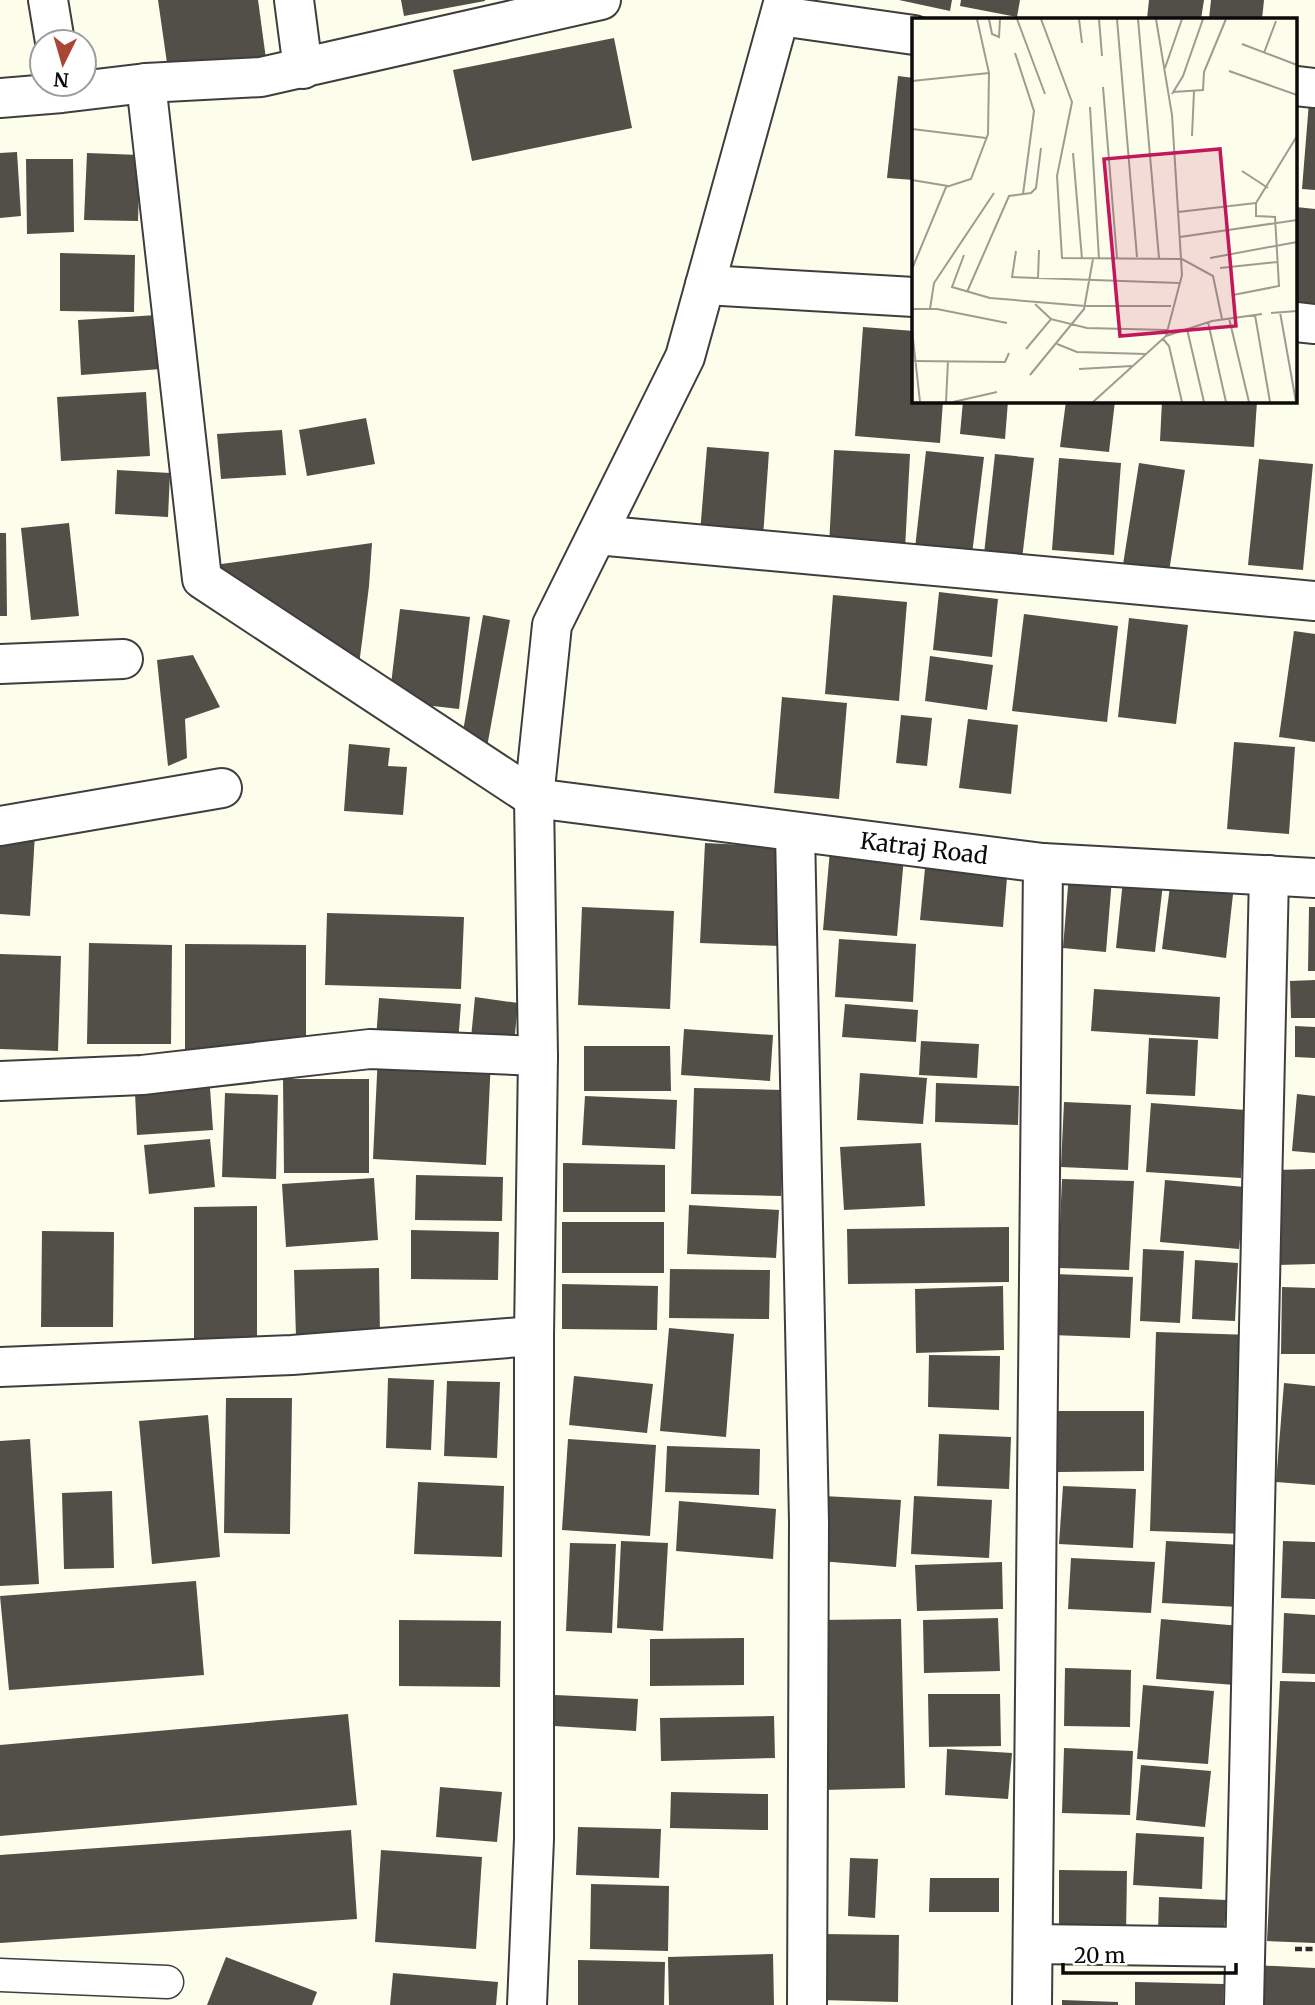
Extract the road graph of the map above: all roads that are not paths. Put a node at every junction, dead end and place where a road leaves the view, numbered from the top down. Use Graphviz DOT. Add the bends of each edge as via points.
graph roads {
  1 [pos="48,0"];
  2 [pos="294,0"];
  3 [pos="601,0"];
  4 [pos="553,6"];
  5 [pos="782,8"];
  6 [pos="53,28"];
  7 [pos="912,35"];
  8 [pos="303,68"];
  9 [pos="146,83"];
  10 [pos="98,86"];
  11 [pos="28,93"];
  12 [pos="0,97"];
  13 [pos="705,285"];
  14 [pos="912,297"];
  15 [pos="597,535"];
  16 [pos="1315,601"];
  17 [pos="123,659"];
  18 [pos="0,664"];
  19 [pos="222,788"];
  20 [pos="534,798"];
  21 [pos="0,826"];
  22 [pos="795,832"];
  23 [pos="1043,863"];
  24 [pos="1269,875"];
  25 [pos="1315,878"];
  26 [pos="538,1056"];
  27 [pos="0,1081"];
  28 [pos="534,1336"];
  29 [pos="0,1367"];
  30 [pos="1033,1944"];
  31 [pos="1245,1947"];
  32 [pos="0,1975"];
  33 [pos="167,1982"];
  34 [pos="527,2005"];
  35 [pos="807,2005"];
  36 [pos="1032,2005"];
  37 [pos="1244,2005"];
  1 -- 6 [label="street"];
  2 -- 8 [label="street"];
  3 -- 4 [label="street"];
  4 -- 8 [label="street"];
  5 -- 7 [label="street"];
  5 -- 13 [label="street"];
  8 -- 9 [label="street" via="261,78"];
  9 -- 10 [label="street"];
  9 -- 20 [label="street" via="202,579"];
  11 -- 12 [label="street"];
  13 -- 14 [label="street"];
  13 -- 15 [label="street" via="685,357"];
  15 -- 16 [label="street"];
  15 -- 20 [label="street" via="552,625"];
  17 -- 18 [label="street"];
  19 -- 21 [label="street"];
  20 -- 22 [label="street, Katraj Road"];
  20 -- 26 [label="street"];
  22 -- 23 [label="street, Katraj Road"];
  22 -- 35 [label="street" via="809,1522"];
  23 -- 24 [label="street, Katraj Road"];
  23 -- 30 [label="street"];
  24 -- 25 [label="street, Katraj Road"];
  24 -- 31 [label="street"];
  26 -- 27 [label="street" via="370,1049 142,1075"];
  26 -- 28 [label="street"];
  28 -- 29 [label="street" via="292,1355"];
  28 -- 34 [label="street" via="534,1839"];
  30 -- 31 [label="street"];
  30 -- 36 [label="street"];
  31 -- 37 [label="street"];
  32 -- 33 [label="lane"];
}
